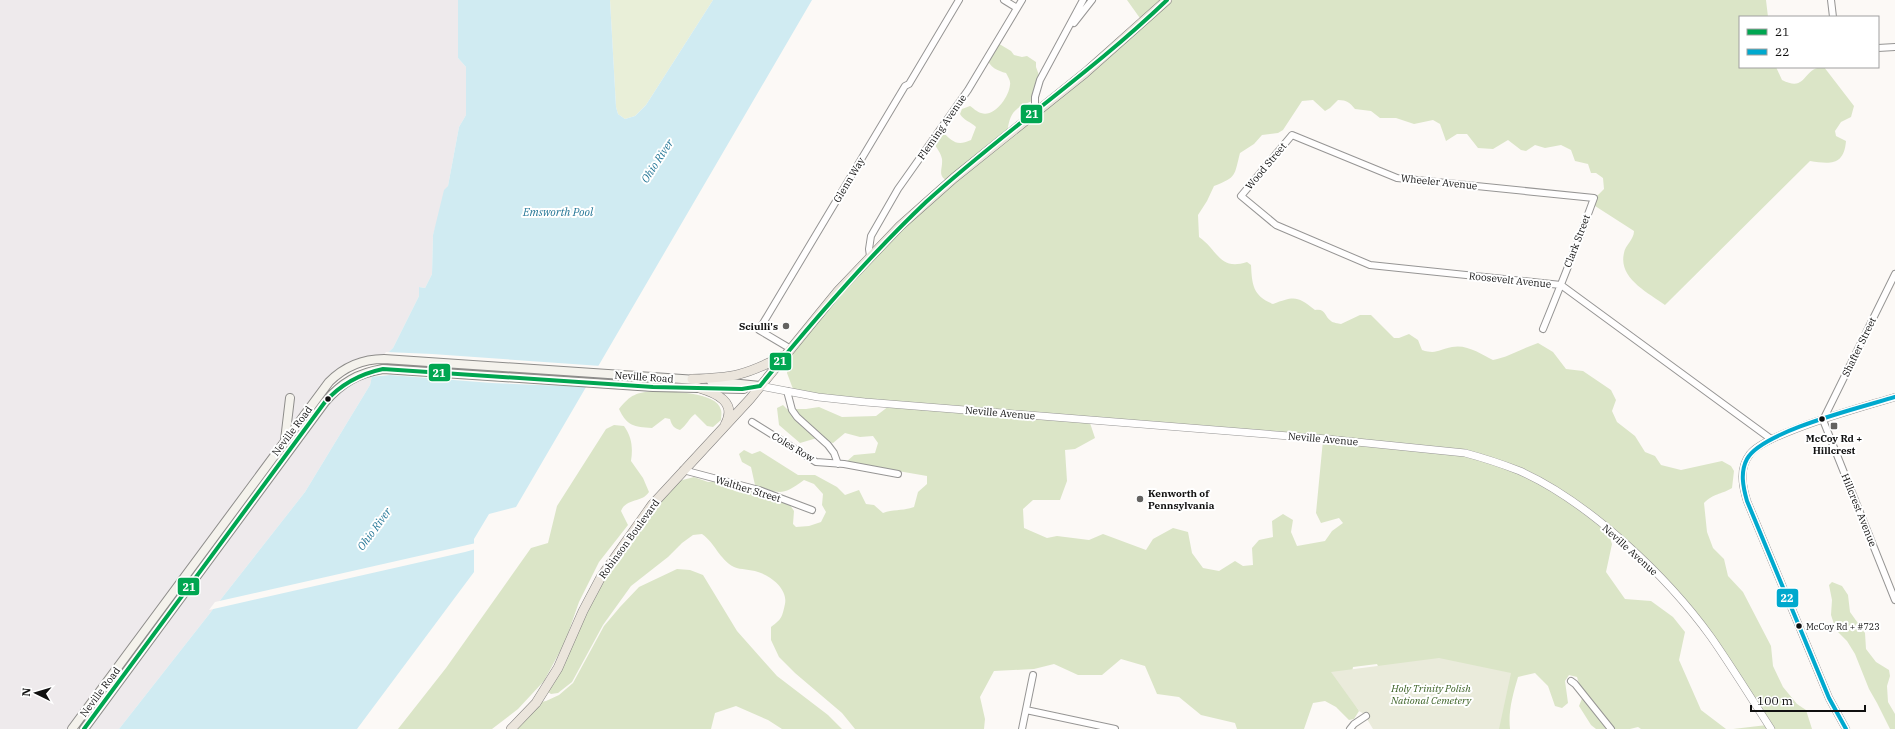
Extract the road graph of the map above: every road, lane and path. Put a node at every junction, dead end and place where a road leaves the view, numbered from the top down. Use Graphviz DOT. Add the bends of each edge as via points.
graph roads {
  1 [pos="959,0"];
  2 [pos="1004,0"];
  3 [pos="1022,0"];
  4 [pos="1083,0"];
  5 [pos="1092,0"];
  6 [pos="1167,0"];
  7 [pos="1831,0"];
  8 [pos="1017,8"];
  9 [pos="1833,16"];
  10 [pos="1067,32"];
  11 [pos="1895,47"];
  12 [pos="1879,48"];
  13 [pos="1035,113"];
  14 [pos="1292,135"];
  15 [pos="1241,196"];
  16 [pos="1594,198"];
  17 [pos="870,256"];
  18 [pos="1895,274"];
  19 [pos="1560,285"];
  20 [pos="1544,329"];
  21 [pos="788,352"];
  22 [pos="692,379"];
  23 [pos="760,386"];
  24 [pos="699,388"];
  25 [pos="787,391"];
  26 [pos="1895,397"];
  27 [pos="290,398"];
  28 [pos="1823,420"];
  29 [pos="752,422"];
  30 [pos="721,432"];
  31 [pos="1771,439"];
  32 [pos="285,440"];
  33 [pos="838,464"];
  34 [pos="683,470"];
  35 [pos="898,474"];
  36 [pos="812,510"];
  37 [pos="1895,600"];
  38 [pos="1033,675"];
  39 [pos="1571,682"];
  40 [pos="1026,710"];
  41 [pos="1366,716"];
  42 [pos="72,729"];
  43 [pos="84,729"];
  44 [pos="511,729"];
  45 [pos="1022,729"];
  46 [pos="1115,729"];
  47 [pos="1350,729"];
  48 [pos="1611,729"];
  49 [pos="1771,729"];
  50 [pos="1846,729"];
  1 -- 21 [label="street, Glenn Way" via="759,330"];
  2 -- 8 [label="street"];
  3 -- 8 [label="street, Fleming Avenue"];
  4 -- 10 [label="street"];
  5 -- 10 [label="street"];
  6 -- 13 [label="main road, Robinson Boulevard" via="1085,73"];
  7 -- 9 [label="street"];
  8 -- 17 [label="street, Fleming Avenue" via="968,90 898,189 871,236"];
  10 -- 13 [label="street" via="1040,80 1035,97"];
  11 -- 12 [label="street"];
  13 -- 17 [label="main road, Robinson Boulevard" via="954,178"];
  14 -- 15 [label="street, Wood Street"];
  14 -- 16 [label="street, Wheeler Avenue" via="1397,178"];
  15 -- 19 [label="street, Roosevelt Avenue" via="1276,225 1370,265"];
  16 -- 19 [label="street, Clark Street"];
  17 -- 21 [label="main road, Robinson Boulevard"];
  18 -- 28 [label="street, Shafter Street"];
  19 -- 20 [label="street, Clark Street"];
  19 -- 31 [label="street, Roosevelt Avenue"];
  21 -- 22 [label="main road" via="743,375"];
  21 -- 23 [label="main road, Robinson Boulevard"];
  22 -- 23 [label="main road, Neville Road"];
  22 -- 32 [label="main road, Neville Road" via="386,360 357,363 337,374 329,382"];
  23 -- 24 [label="main road, Neville Road" via="742,389"];
  23 -- 25 [label="street, Neville Avenue"];
  23 -- 30 [label="main road, Robinson Boulevard"];
  24 -- 30 [label="main road" via="716,394 726,404 727,422"];
  24 -- 43 [label="main road, Neville Road" via="383,370 356,376 345,382 325,402"];
  25 -- 33 [label="street, Coles Row" via="792,410 828,445"];
  25 -- 49 [label="street, Neville Avenue" via="865,402 1342,441 1465,453 1487,459 1521,472 1568,499 1647,563 1710,637"];
  26 -- 28 [label="street"];
  27 -- 32 [label="main road"];
  28 -- 31 [label="street"];
  28 -- 37 [label="street, Hillcrest Avenue"];
  29 -- 33 [label="street, Coles Row" via="809,459"];
  30 -- 34 [label="main road, Robinson Boulevard"];
  31 -- 50 [label="street" via="1757,447 1745,462 1742,474 1743,487 1829,698"];
  32 -- 42 [label="main road, Neville Road"];
  33 -- 35 [label="street, Coles Row"];
  34 -- 36 [label="street, Walther Street" via="759,490"];
  34 -- 44 [label="main road, Robinson Boulevard" via="652,506 601,576 558,668 536,702"];
  38 -- 40 [label="street"];
  39 -- 48 [label="street"];
  40 -- 45 [label="street"];
  40 -- 46 [label="street"];
  41 -- 47 [label="street"];
}
